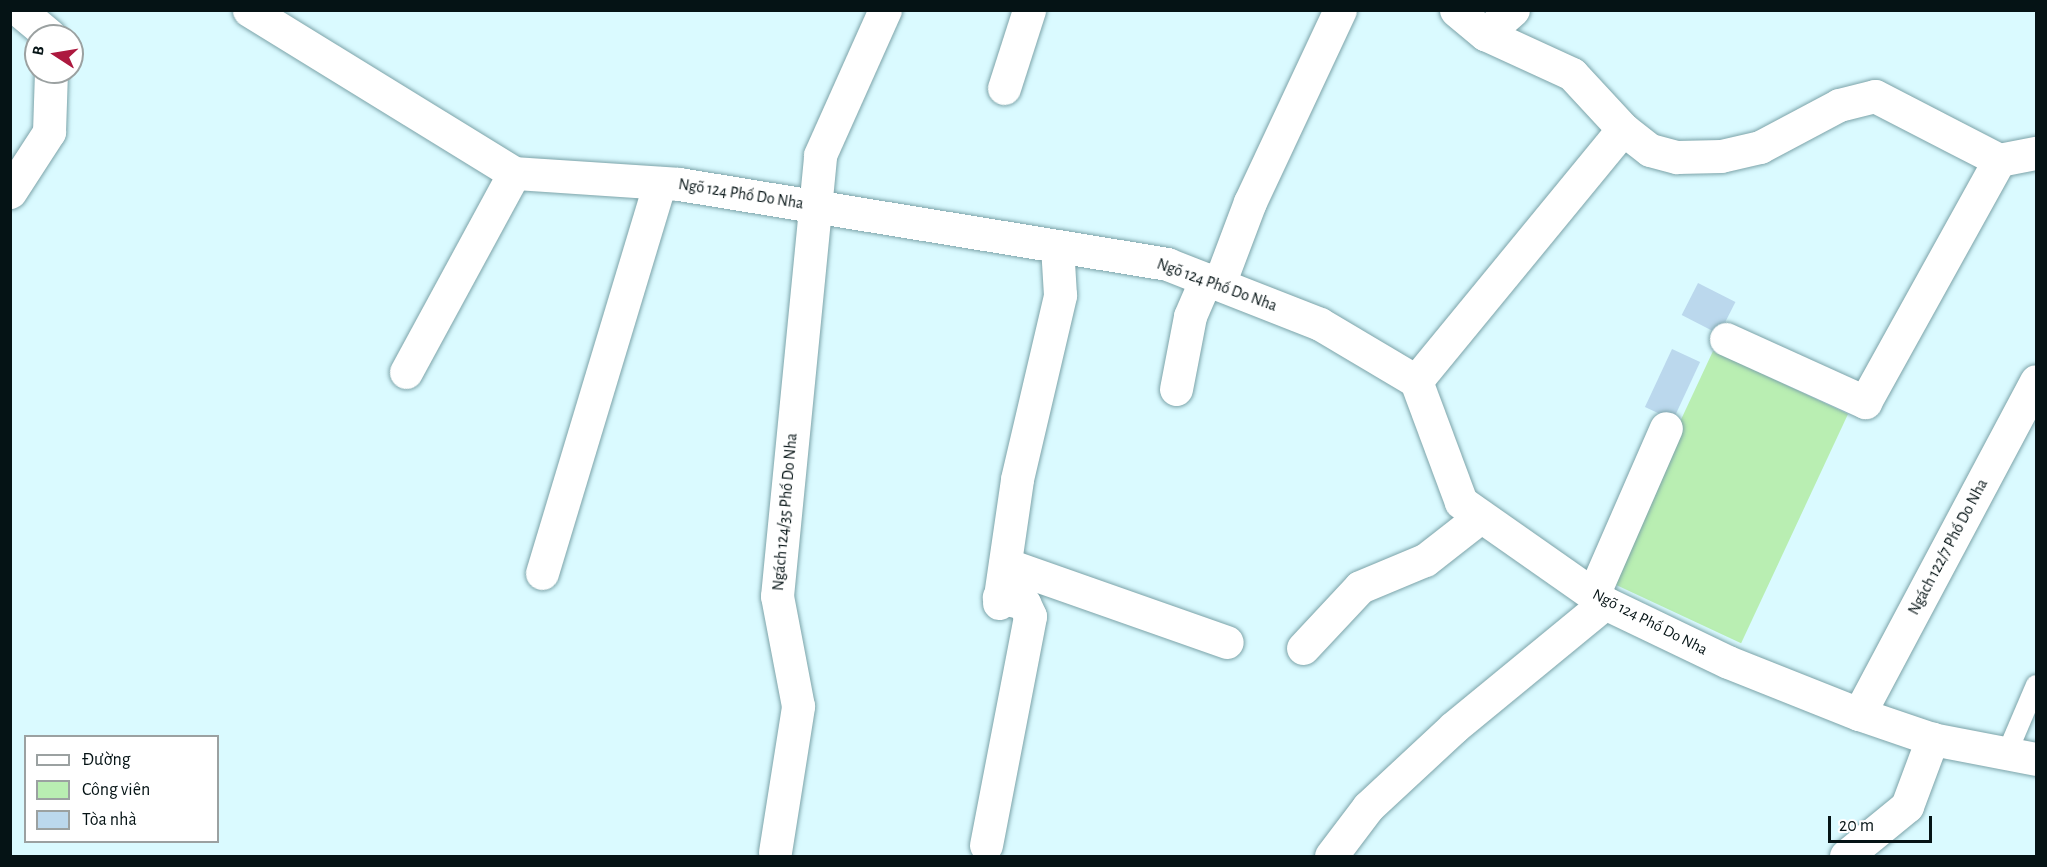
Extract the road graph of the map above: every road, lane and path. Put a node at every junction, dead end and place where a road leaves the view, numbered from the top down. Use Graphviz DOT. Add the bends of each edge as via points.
graph roads {
  1 [pos="249,10"];
  2 [pos="885,10"];
  3 [pos="1029,10"];
  4 [pos="1340,10"];
  5 [pos="1456,10"];
  6 [pos="1513,10"];
  7 [pos="20,11"];
  8 [pos="36,24"];
  9 [pos="1485,34"];
  10 [pos="51,84"];
  11 [pos="1004,88"];
  12 [pos="1623,129"];
  13 [pos="2037,153"];
  14 [pos="2000,160"];
  15 [pos="514,173"];
  16 [pos="660,183"];
  17 [pos="10,192"];
  18 [pos="814,206"];
  19 [pos="1057,246"];
  20 [pos="1212,282"];
  21 [pos="1726,339"];
  22 [pos="406,372"];
  23 [pos="1416,381"];
  24 [pos="2037,381"];
  25 [pos="1176,389"];
  26 [pos="1666,428"];
  27 [pos="1480,517"];
  28 [pos="1005,564"];
  29 [pos="542,573"];
  30 [pos="1599,599"];
  31 [pos="1227,642"];
  32 [pos="1303,648"];
  33 [pos="2037,686"];
  34 [pos="1859,714"];
  35 [pos="1932,739"];
  36 [pos="2022,756"];
  37 [pos="986,845"];
  38 [pos="775,852"];
  39 [pos="1331,856"];
  40 [pos="1846,856"];
  1 -- 15 [label="street, Ngõ 124 Phố Do Nha"];
  2 -- 18 [label="street, Ngách 124/35 Phố Do Nha" via="820,155"];
  3 -- 11 [label="street"];
  4 -- 20 [label="street"];
  5 -- 9 [label="street"];
  6 -- 9 [label="street"];
  7 -- 8 [label="street"];
  9 -- 12 [label="street" via="1572,74"];
  10 -- 17 [label="street" via="49,132"];
  12 -- 14 [label="street" via="1650,150 1677,157 1721,156 1760,147 1839,105 1875,96"];
  12 -- 23 [label="street"];
  13 -- 14 [label="street"];
  14 -- 21 [label="street" via="1865,402"];
  15 -- 16 [label="street, Ngõ 124 Phố Do Nha"];
  15 -- 22 [label="street"];
  16 -- 18 [label="street, Ngõ 124 Phố Do Nha"];
  16 -- 29 [label="street"];
  18 -- 19 [label="street, Ngõ 124 Phố Do Nha"];
  18 -- 38 [label="street, Ngách 124/35 Phố Do Nha" via="777,596 798,706"];
  19 -- 20 [label="street, Ngõ 124 Phố Do Nha" via="1167,264"];
  19 -- 28 [label="street" via="1060,295 1017,479"];
  20 -- 23 [label="street, Ngõ 124 Phố Do Nha" via="1320,324"];
  20 -- 25 [label="street" via="1190,316"];
  23 -- 27 [label="street, Ngõ 124 Phố Do Nha" via="1461,502"];
  24 -- 34 [label="street, Ngách 122/7 Phố Do Nha"];
  26 -- 30 [label="street"];
  27 -- 30 [label="street, Ngõ 124 Phố Do Nha"];
  27 -- 32 [label="street" via="1425,560 1360,587"];
  28 -- 31 [label="street"];
  28 -- 37 [label="street" via="999,600 1024,603 1030,616"];
  30 -- 34 [label="street, Ngõ 124 Phố Do Nha" via="1728,662"];
  30 -- 39 [label="street" via="1368,807"];
  33 -- 36 [label="lane"];
  34 -- 35 [label="street, Ngõ 124 Phố Do Nha"];
  35 -- 36 [label="street, Ngõ 124 Phố Do Nha"];
  35 -- 40 [label="street" via="1907,806"];
}
